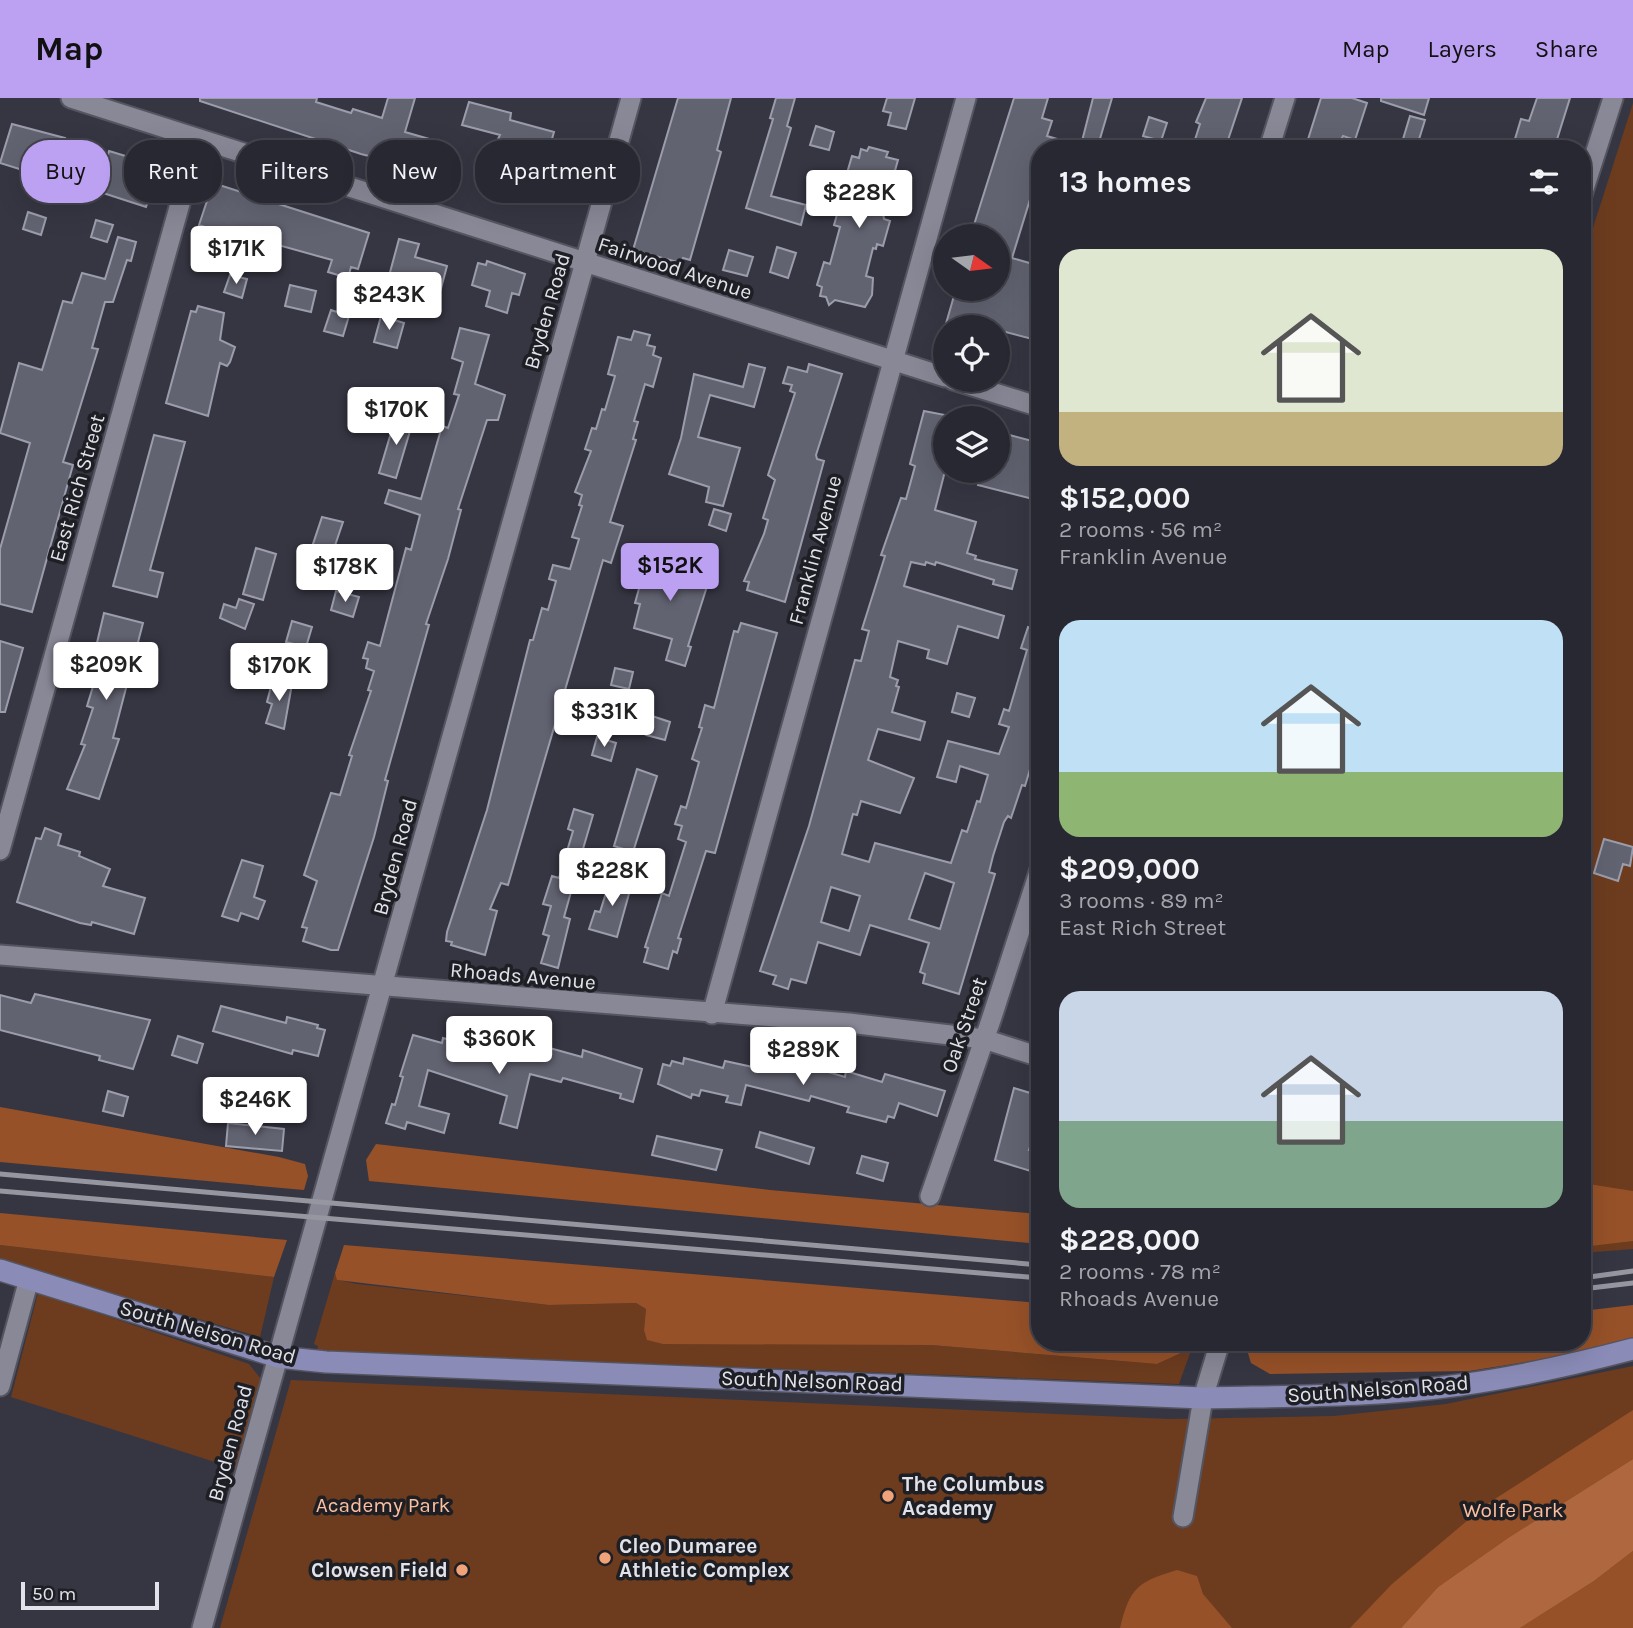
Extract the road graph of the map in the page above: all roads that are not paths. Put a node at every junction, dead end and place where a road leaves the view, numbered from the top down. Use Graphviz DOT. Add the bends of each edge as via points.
graph roads {
  1 [pos="71,98"];
  2 [pos="631,98"];
  3 [pos="966,98"];
  4 [pos="1285,98"];
  5 [pos="1613,98"];
  6 [pos="198,139"];
  7 [pos="1272,140"];
  8 [pos="1591,167"];
  9 [pos="584,263"];
  10 [pos="892,360"];
  11 [pos="933,373"];
  12 [pos="992,392"];
  13 [pos="1031,404"];
  14 [pos="0,850"];
  15 [pos="1031,896"];
  16 [pos="0,955"];
  17 [pos="383,987"];
  18 [pos="712,1014"];
  19 [pos="984,1039"];
  20 [pos="1031,1054"];
  21 [pos="930,1196"];
  22 [pos="0,1270"];
  23 [pos="29,1279"];
  24 [pos="1633,1349"];
  25 [pos="1217,1351"];
  26 [pos="278,1357"];
  27 [pos="0,1386"];
  28 [pos="1203,1398"];
  29 [pos="1183,1517"];
  30 [pos="202,1628"];
  1 -- 6 [label="street, Fairwood Avenue"];
  2 -- 9 [label="street, Bryden Road"];
  3 -- 10 [label="street, Franklin Avenue"];
  4 -- 7 [label="street"];
  5 -- 8 [label="street"];
  6 -- 9 [label="street, Fairwood Avenue"];
  6 -- 14 [label="street, East Rich Street"];
  9 -- 10 [label="street, Fairwood Avenue"];
  9 -- 17 [label="street, Bryden Road"];
  10 -- 11 [label="street, Fairwood Avenue"];
  10 -- 18 [label="street, Franklin Avenue"];
  12 -- 13 [label="street"];
  15 -- 19 [label="street, Oak Street"];
  16 -- 17 [label="street, Rhoads Avenue"];
  17 -- 18 [label="street, Rhoads Avenue"];
  17 -- 26 [label="street, Bryden Road"];
  18 -- 19 [label="street, Rhoads Avenue" via="849,1023"];
  19 -- 20 [label="street, Rhoads Avenue"];
  19 -- 21 [label="street, Oak Street"];
  22 -- 23 [label="main road, South Nelson Road"];
  23 -- 26 [label="main road, South Nelson Road"];
  23 -- 27 [label="street"];
  24 -- 28 [label="main road, South Nelson Road" via="1460,1385 1327,1396"];
  25 -- 28 [label="street"];
  26 -- 28 [label="main road, South Nelson Road"];
  26 -- 30 [label="street, Bryden Road"];
  28 -- 29 [label="street"];
}
